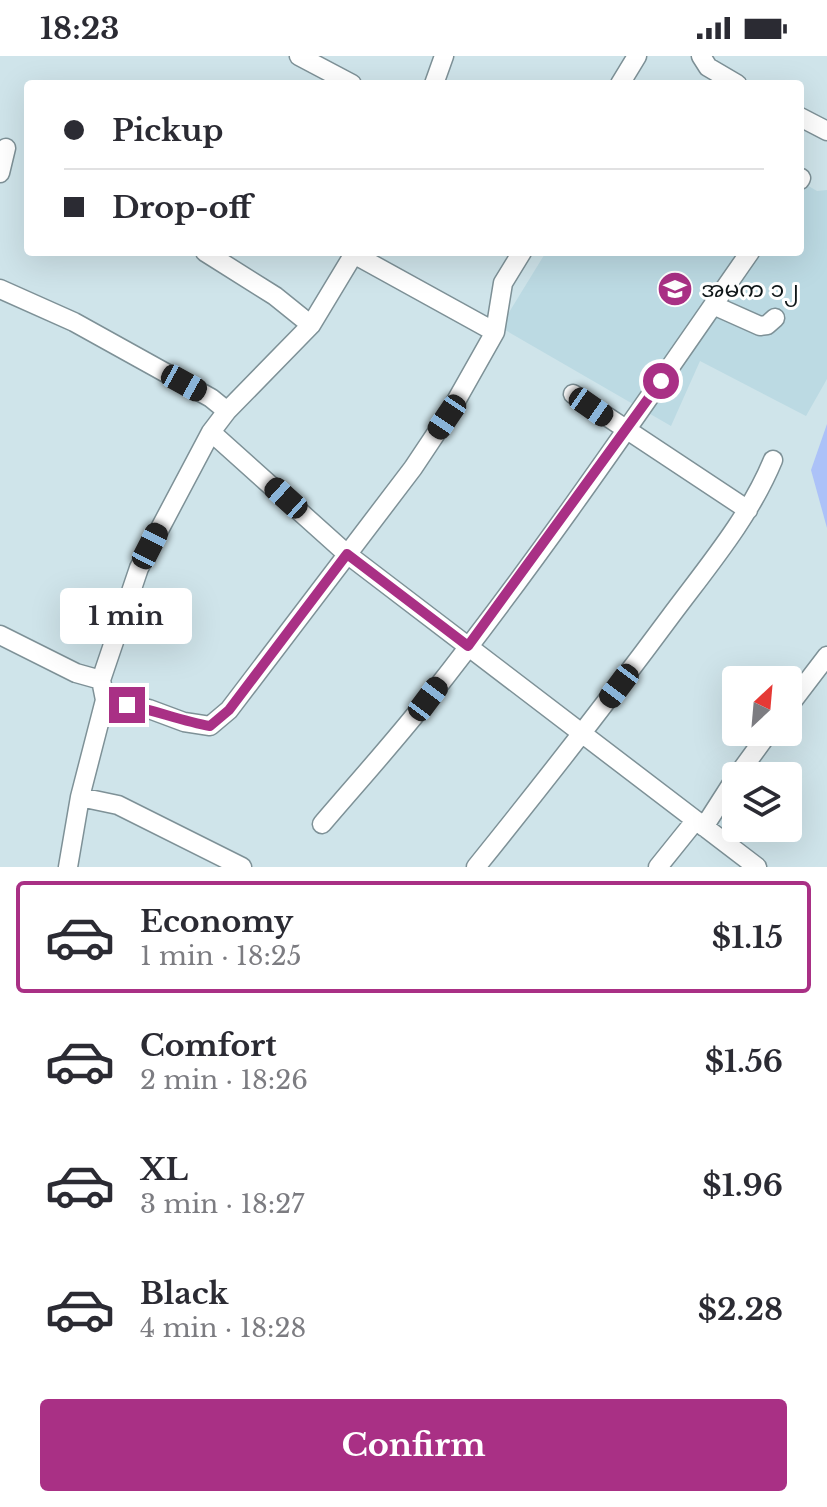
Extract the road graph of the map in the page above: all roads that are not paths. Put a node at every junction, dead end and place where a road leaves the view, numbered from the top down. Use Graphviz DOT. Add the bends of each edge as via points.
graph roads {
  1 [pos="299,56"];
  2 [pos="444,56"];
  3 [pos="637,56"];
  4 [pos="701,56"];
  5 [pos="344,80"];
  6 [pos="435,80"];
  7 [pos="622,80"];
  8 [pos="730,80"];
  9 [pos="804,119"];
  10 [pos="827,131"];
  11 [pos="6,148"];
  12 [pos="0,173"];
  13 [pos="211,256"];
  14 [pos="351,256"];
  15 [pos="358,256"];
  16 [pos="520,256"];
  17 [pos="747,256"];
  18 [pos="0,289"];
  19 [pos="713,305"];
  20 [pos="775,318"];
  21 [pos="311,325"];
  22 [pos="495,332"];
  23 [pos="573,394"];
  24 [pos="227,411"];
  25 [pos="627,431"];
  26 [pos="211,432"];
  27 [pos="773,460"];
  28 [pos="748,510"];
  29 [pos="347,554"];
  30 [pos="0,635"];
  31 [pos="468,646"];
  32 [pos="827,656"];
  33 [pos="101,680"];
  34 [pos="802,689"];
  35 [pos="105,700"];
  36 [pos="582,734"];
  37 [pos="722,795"];
  38 [pos="80,797"];
  39 [pos="322,824"];
  40 [pos="700,824"];
  41 [pos="68,867"];
  42 [pos="242,867"];
  43 [pos="476,867"];
  44 [pos="658,867"];
  45 [pos="757,867"];
  1 -- 5 [label="street"];
  2 -- 6 [label="street"];
  3 -- 7 [label="street"];
  4 -- 8 [label="street" via="708,67"];
  9 -- 10 [label="street"];
  11 -- 12 [label="street"];
  13 -- 21 [label="street"];
  14 -- 21 [label="street"];
  15 -- 22 [label="street"];
  16 -- 22 [label="street" via="503,283"];
  17 -- 19 [label="street"];
  18 -- 24 [label="street" via="74,322"];
  19 -- 20 [label="street" via="760,326"];
  19 -- 25 [label="street"];
  21 -- 24 [label="street"];
  22 -- 29 [label="street" via="413,468"];
  23 -- 25 [label="street"];
  24 -- 26 [label="street"];
  25 -- 28 [label="street"];
  25 -- 31 [label="street"];
  26 -- 29 [label="street"];
  26 -- 33 [label="street" via="139,568"];
  27 -- 28 [label="street"];
  28 -- 36 [label="street"];
  29 -- 31 [label="street"];
  29 -- 35 [label="street" via="229,710 210,726"];
  30 -- 33 [label="street"];
  31 -- 36 [label="street"];
  31 -- 39 [label="street"];
  32 -- 34 [label="street"];
  33 -- 35 [label="street"];
  35 -- 38 [label="street"];
  36 -- 40 [label="street"];
  36 -- 43 [label="street"];
  37 -- 40 [label="street"];
  38 -- 41 [label="street"];
  38 -- 42 [label="street" via="118,805"];
  40 -- 44 [label="street"];
  40 -- 45 [label="street"];
}
